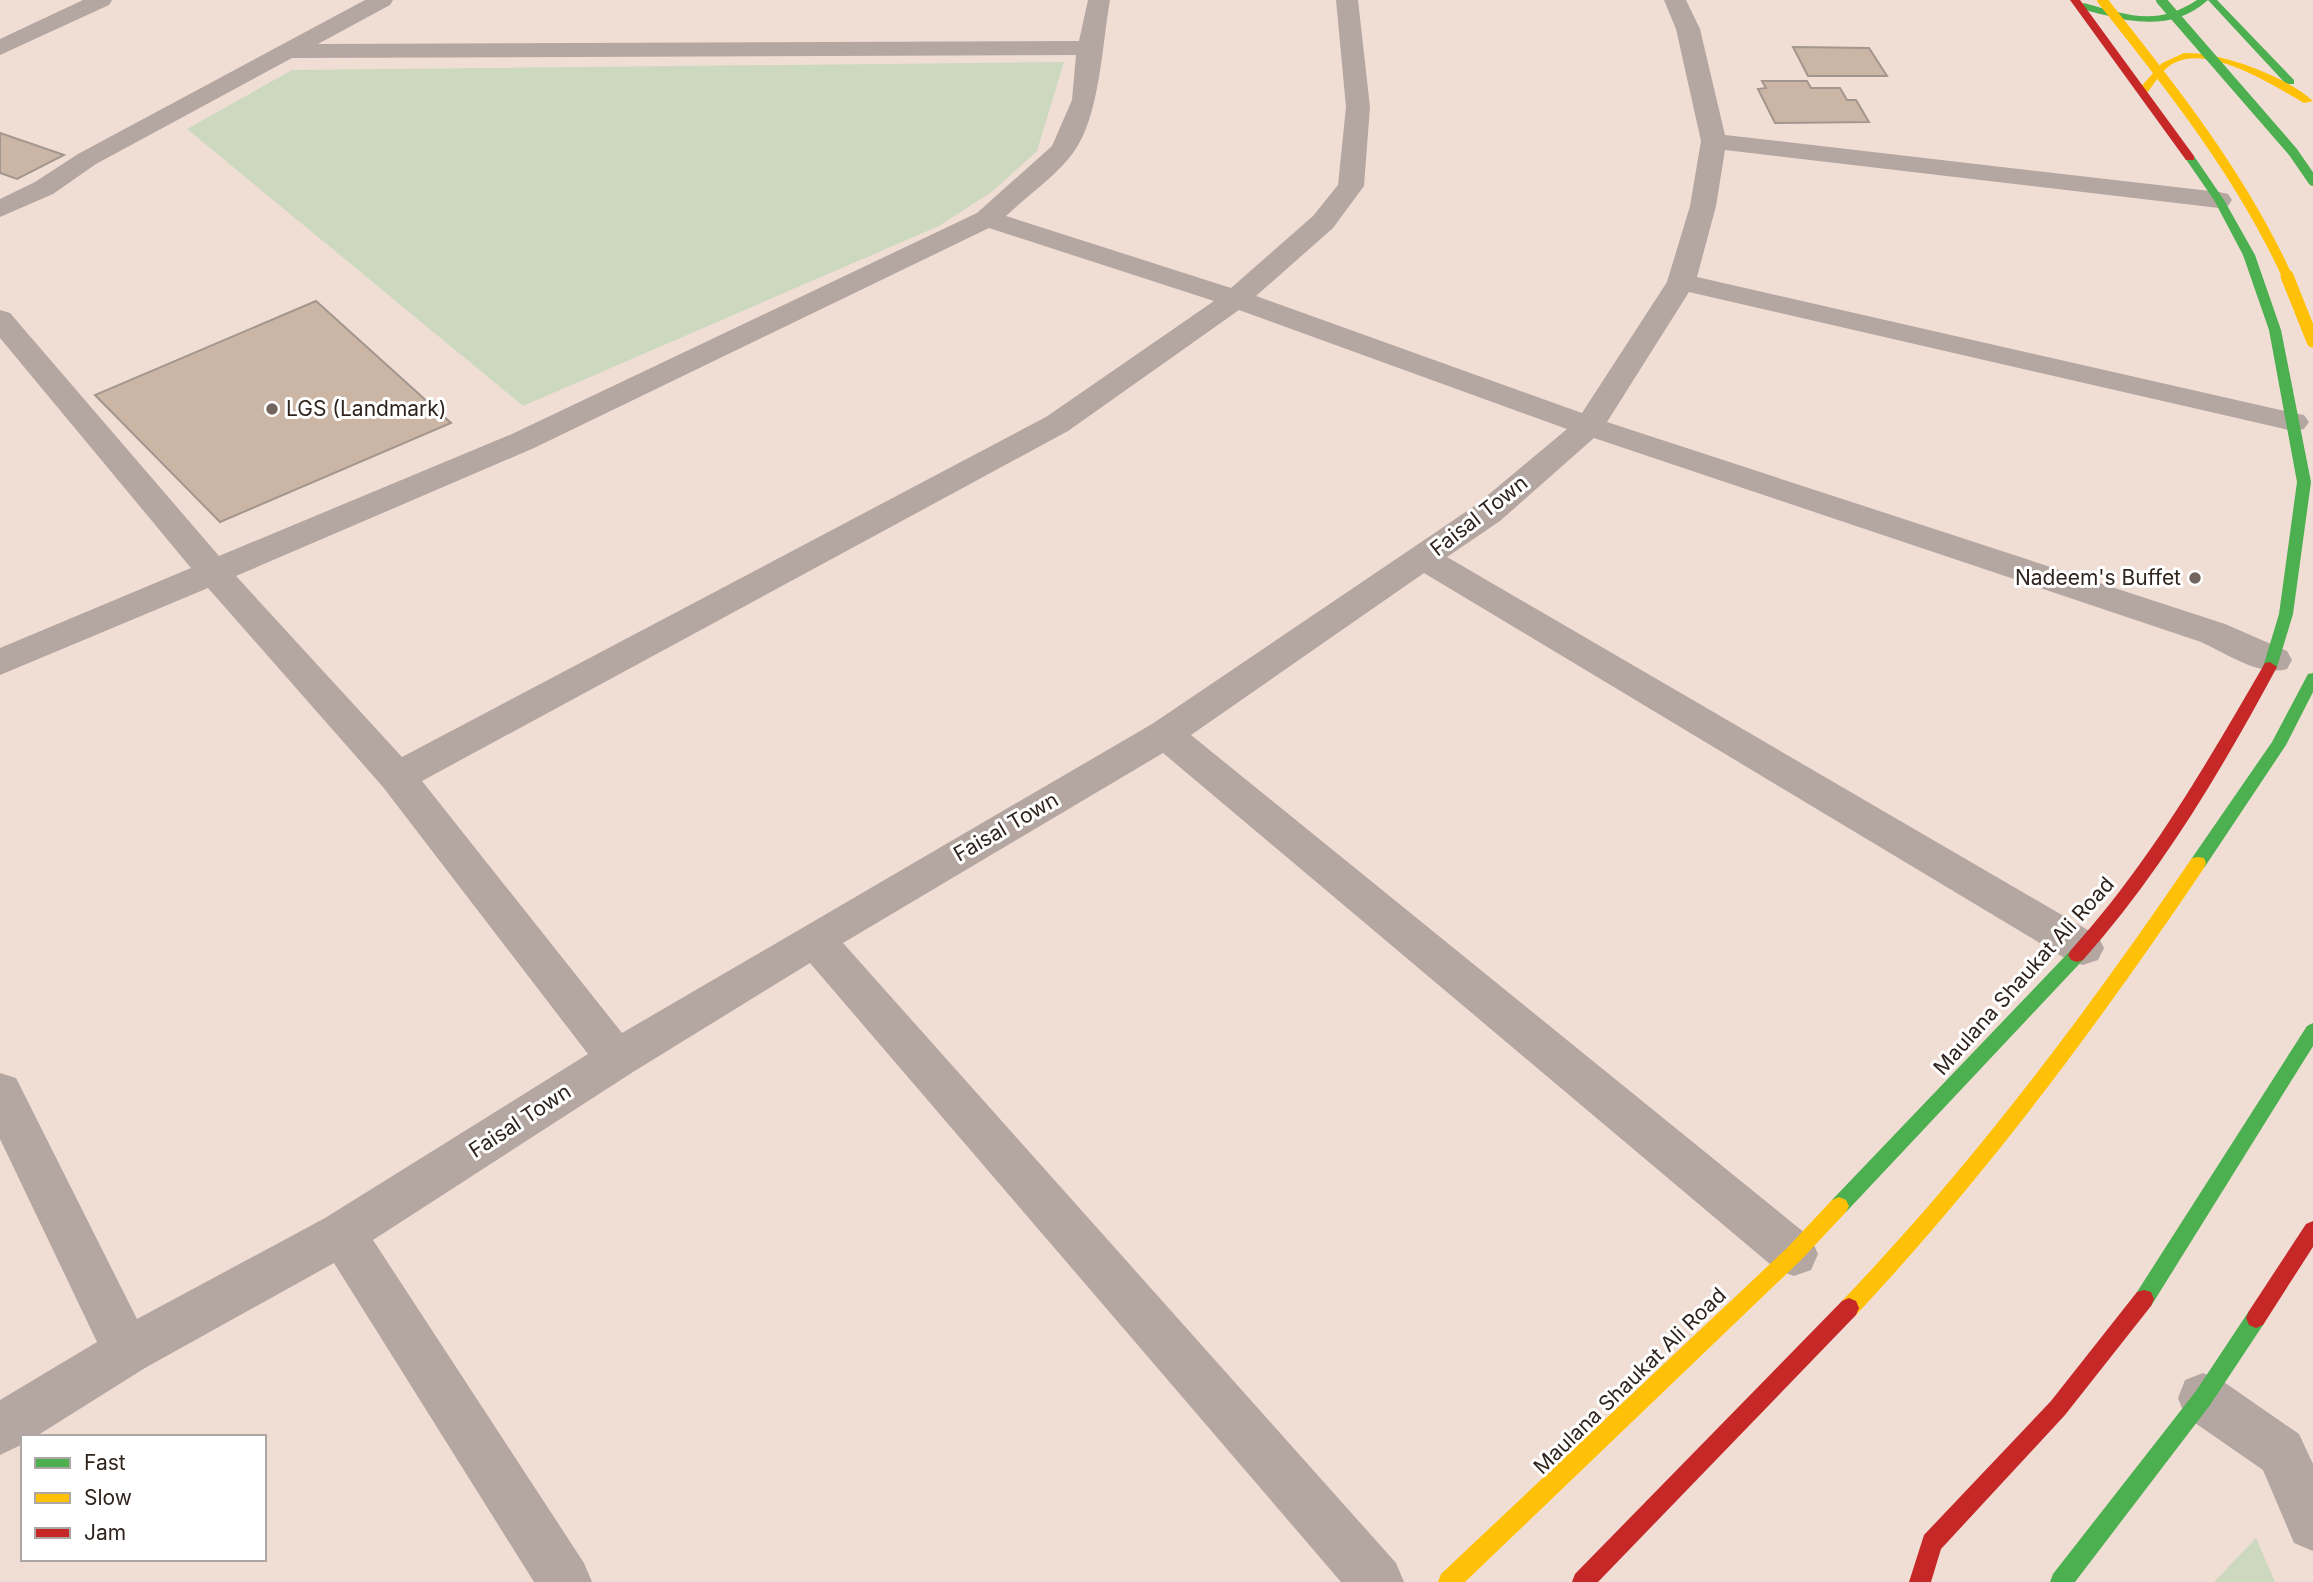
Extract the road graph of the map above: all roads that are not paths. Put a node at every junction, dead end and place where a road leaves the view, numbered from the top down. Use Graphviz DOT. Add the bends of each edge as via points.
graph roads {
  1 [pos="101,0"];
  2 [pos="382,0"];
  3 [pos="1099,0"];
  4 [pos="1347,0"];
  5 [pos="1675,0"];
  6 [pos="2102,0"];
  7 [pos="2161,0"];
  8 [pos="2203,0"];
  9 [pos="2212,0"];
  10 [pos="2076,2"];
  11 [pos="0,48"];
  12 [pos="1089,48"];
  13 [pos="290,51"];
  14 [pos="2143,91"];
  15 [pos="2310,104"];
  16 [pos="1714,141"];
  17 [pos="2313,181"];
  18 [pos="2219,200"];
  19 [pos="0,209"];
  20 [pos="987,219"];
  21 [pos="1681,282"];
  22 [pos="1236,299"];
  23 [pos="0,319"];
  24 [pos="2313,341"];
  25 [pos="2293,422"];
  26 [pos="1589,426"];
  27 [pos="1424,558"];
  28 [pos="214,573"];
  29 [pos="2274,660"];
  30 [pos="0,662"];
  31 [pos="2313,678"];
  32 [pos="1165,734"];
  33 [pos="397,776"];
  34 [pos="814,939"];
  35 [pos="2083,948"];
  36 [pos="2313,1031"];
  37 [pos="617,1059"];
  38 [pos="0,1092"];
  39 [pos="2313,1230"];
  40 [pos="342,1234"];
  41 [pos="1794,1254"];
  42 [pos="127,1351"];
  43 [pos="2203,1398"];
  44 [pos="0,1429"];
  45 [pos="2313,1524"];
  46 [pos="553,1578"];
  47 [pos="1377,1582"];
  48 [pos="1449,1582"];
  49 [pos="1583,1582"];
  50 [pos="1920,1582"];
  51 [pos="2061,1582"];
  1 -- 11 [label="street"];
  2 -- 13 [label="street"];
  3 -- 12 [label="street"];
  4 -- 22 [label="street" via="1358,107 1350,186 1323,222"];
  5 -- 16 [label="street, Faisal Town" via="1688,29"];
  6 -- 24 [label="main road, bridge" via="2243,186 2276,248"];
  7 -- 17 [label="main road, bridge"];
  8 -- 10 [label="main road" via="2182,17 2156,21 2124,18"];
  9 -- 15 [label="main road"];
  10 -- 14 [label="main road, Maulana Shaukat Ali Road"];
  12 -- 13 [label="street"];
  12 -- 20 [label="street" via="1084,100 1063,149"];
  13 -- 19 [label="street"];
  14 -- 15 [label="main road" via="2168,63 2202,57 2229,62"];
  14 -- 18 [label="main road, Maulana Shaukat Ali Road"];
  16 -- 18 [label="street"];
  16 -- 21 [label="street, Faisal Town" via="1703,206"];
  18 -- 25 [label="main road, Maulana Shaukat Ali Road" via="2249,255 2275,330"];
  20 -- 22 [label="street"];
  20 -- 28 [label="street" via="523,440"];
  21 -- 25 [label="street"];
  21 -- 26 [label="street, Faisal Town"];
  22 -- 26 [label="street"];
  22 -- 33 [label="street" via="1057,424"];
  23 -- 28 [label="street"];
  25 -- 29 [label="main road, Maulana Shaukat Ali Road" via="2304,482 2286,614"];
  26 -- 27 [label="street, Faisal Town" via="1488,513"];
  26 -- 29 [label="street" via="2213,633"];
  27 -- 32 [label="street, Faisal Town"];
  27 -- 35 [label="street"];
  28 -- 30 [label="street"];
  28 -- 33 [label="street"];
  29 -- 35 [label="main road, Maulana Shaukat Ali Road" via="2205,786"];
  31 -- 49 [label="main road" via="2278,745 2107,999 1992,1149 1866,1290"];
  32 -- 34 [label="street, Faisal Town"];
  32 -- 41 [label="street"];
  33 -- 37 [label="street"];
  34 -- 37 [label="street, Faisal Town"];
  34 -- 47 [label="street"];
  35 -- 41 [label="main road, Maulana Shaukat Ali Road"];
  36 -- 50 [label="main road" via="2151,1289 2058,1408 1932,1543"];
  37 -- 40 [label="street, Faisal Town"];
  38 -- 42 [label="street"];
  39 -- 43 [label="main road"];
  40 -- 42 [label="street, Faisal Town"];
  40 -- 46 [label="street"];
  41 -- 48 [label="main road, Maulana Shaukat Ali Road"];
  42 -- 44 [label="street, Faisal Town"];
  43 -- 45 [label="street" via="2281,1452"];
  43 -- 51 [label="main road"];
}
